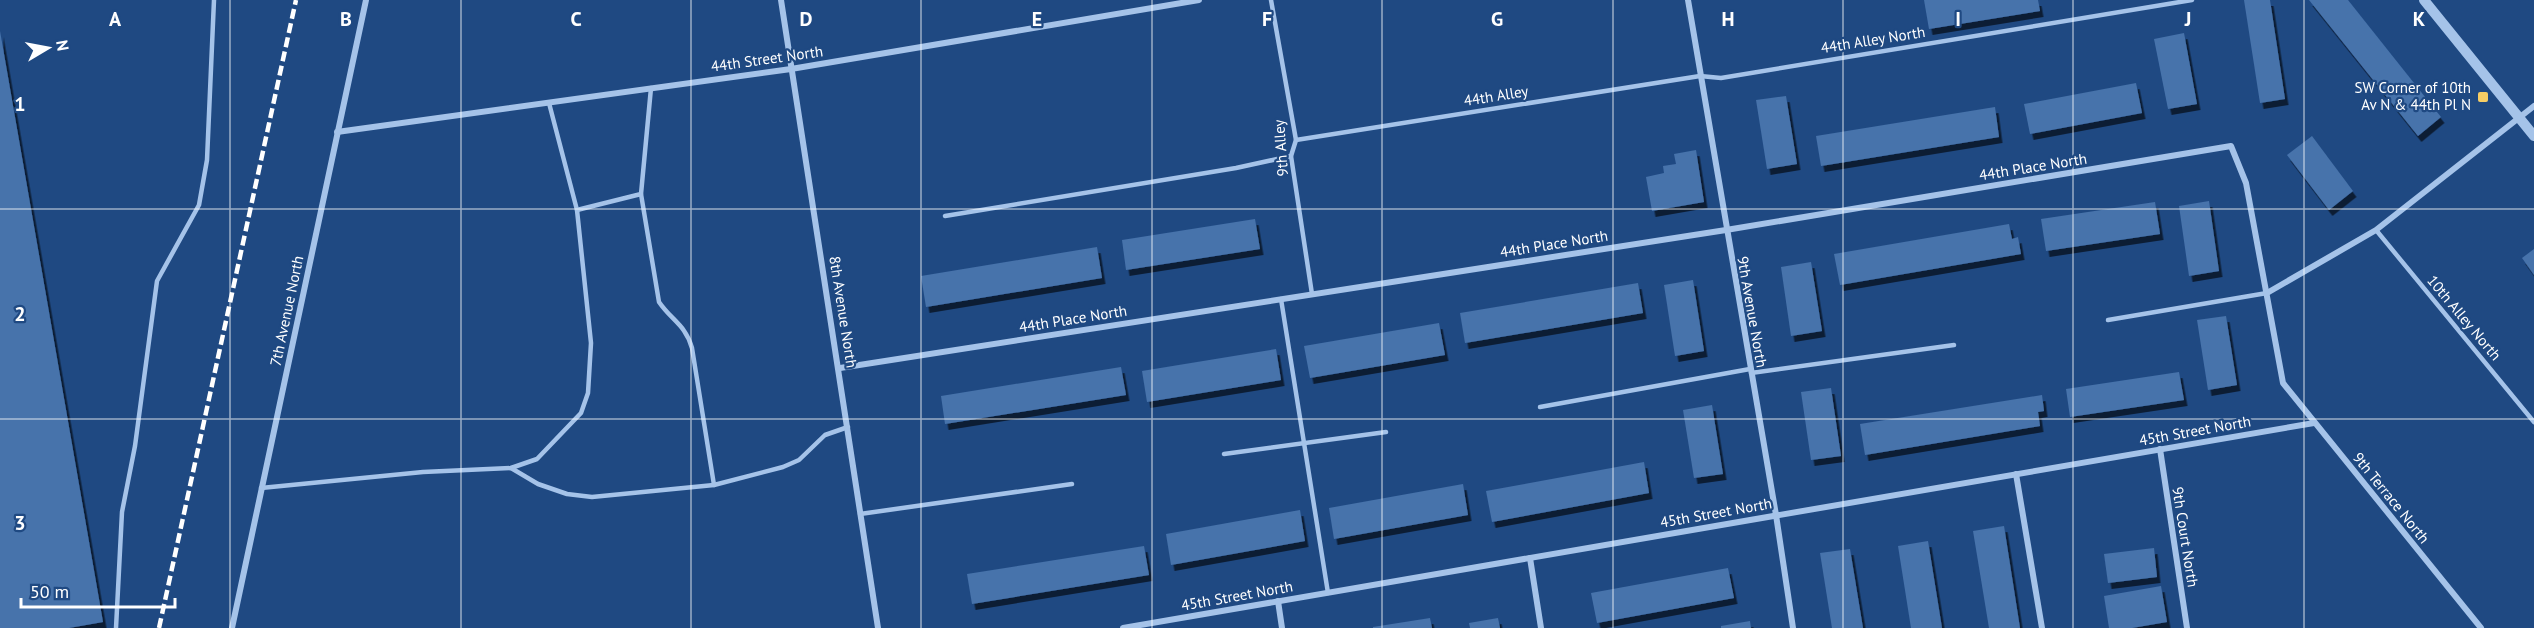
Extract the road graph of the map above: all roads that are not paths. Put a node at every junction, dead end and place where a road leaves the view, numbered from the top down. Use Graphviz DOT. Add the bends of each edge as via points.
graph roads {
  1 [pos="214,0"];
  2 [pos="366,0"];
  3 [pos="781,0"];
  4 [pos="1199,0"];
  5 [pos="1271,0"];
  6 [pos="1688,0"];
  7 [pos="2192,0"];
  8 [pos="2424,0"];
  9 [pos="791,69"];
  10 [pos="1700,76"];
  11 [pos="651,88"];
  12 [pos="549,103"];
  13 [pos="2534,106"];
  14 [pos="2519,118"];
  15 [pos="338,132"];
  16 [pos="2534,136"];
  17 [pos="1296,140"];
  18 [pos="1291,156"];
  19 [pos="641,194"];
  20 [pos="577,210"];
  21 [pos="945,216"];
  22 [pos="1726,230"];
  23 [pos="2376,230"];
  24 [pos="1312,294"];
  25 [pos="2267,294"];
  26 [pos="1281,299"];
  27 [pos="2108,320"];
  28 [pos="1954,345"];
  29 [pos="840,368"];
  30 [pos="1751,371"];
  31 [pos="1539,407"];
  32 [pos="2534,422"];
  33 [pos="2314,423"];
  34 [pos="848,427"];
  35 [pos="1386,432"];
  36 [pos="1304,443"];
  37 [pos="2160,449"];
  38 [pos="1224,454"];
  39 [pos="511,468"];
  40 [pos="2016,474"];
  41 [pos="1072,484"];
  42 [pos="714,485"];
  43 [pos="261,488"];
  44 [pos="860,514"];
  45 [pos="1776,515"];
  46 [pos="1530,558"];
  47 [pos="1328,593"];
  48 [pos="1278,601"];
  49 [pos="116,628"];
  50 [pos="232,628"];
  51 [pos="878,628"];
  52 [pos="1123,628"];
  53 [pos="1282,628"];
  54 [pos="1541,628"];
  55 [pos="1793,628"];
  56 [pos="2042,628"];
  57 [pos="2187,628"];
  58 [pos="2481,628"];
  1 -- 49 [label="lane" via="207,160 199,204 157,281 135,447 122,512"];
  2 -- 15 [label="street, 7th Avenue North"];
  3 -- 9 [label="street, 8th Avenue North"];
  4 -- 9 [label="street, 44th Street North"];
  5 -- 17 [label="lane, 9th Alley"];
  6 -- 10 [label="street, 9th Avenue North"];
  7 -- 10 [label="lane, 44th Alley North" via="1721,78"];
  8 -- 14 [label="street"];
  9 -- 11 [label="street, 44th Street North"];
  9 -- 29 [label="street, 8th Avenue North"];
  10 -- 17 [label="lane, 44th Alley"];
  10 -- 22 [label="street, 9th Avenue North"];
  11 -- 12 [label="street, 44th Street North"];
  11 -- 19 [label="lane"];
  12 -- 15 [label="street, 44th Street North"];
  12 -- 20 [label="lane"];
  13 -- 14 [label="street"];
  14 -- 16 [label="street"];
  14 -- 23 [label="street"];
  15 -- 43 [label="street, 7th Avenue North"];
  17 -- 18 [label="lane, 9th Alley"];
  18 -- 21 [label="lane"];
  18 -- 24 [label="lane, 9th Alley"];
  19 -- 20 [label="lane"];
  19 -- 42 [label="lane" via="659,302 687,333 692,348"];
  20 -- 39 [label="lane" via="591,343 588,393 581,413 537,459"];
  22 -- 24 [label="street, 44th Place North"];
  22 -- 25 [label="street, 44th Place North" via="2231,146 2246,183"];
  22 -- 30 [label="street, 9th Avenue North"];
  23 -- 25 [label="street"];
  23 -- 32 [label="lane, 10th Alley North"];
  24 -- 26 [label="street, 44th Place North"];
  25 -- 27 [label="lane"];
  25 -- 33 [label="street, 9th Terrace North" via="2283,383"];
  26 -- 29 [label="street, 44th Place North"];
  26 -- 36 [label="lane"];
  28 -- 30 [label="lane"];
  29 -- 34 [label="street, 8th Avenue North"];
  30 -- 31 [label="lane"];
  30 -- 45 [label="street, 9th Avenue North"];
  33 -- 37 [label="street, 45th Street North"];
  33 -- 58 [label="street, 9th Terrace North"];
  34 -- 42 [label="lane" via="825,435 798,460 783,467"];
  34 -- 44 [label="street, 8th Avenue North"];
  35 -- 36 [label="lane"];
  36 -- 38 [label="lane"];
  36 -- 47 [label="lane"];
  37 -- 40 [label="street, 45th Street North"];
  37 -- 57 [label="street, 9th Court North"];
  39 -- 42 [label="lane" via="538,484 592,497"];
  39 -- 43 [label="lane" via="423,472"];
  40 -- 45 [label="street, 45th Street North"];
  40 -- 56 [label="street"];
  41 -- 44 [label="lane"];
  43 -- 50 [label="street, 7th Avenue North"];
  44 -- 51 [label="street, 8th Avenue North"];
  45 -- 46 [label="street, 45th Street North"];
  45 -- 55 [label="street, 9th Avenue North"];
  46 -- 47 [label="street, 45th Street North"];
  46 -- 54 [label="street"];
  47 -- 48 [label="street, 45th Street North"];
  48 -- 52 [label="street, 45th Street North"];
  48 -- 53 [label="street"];
}
